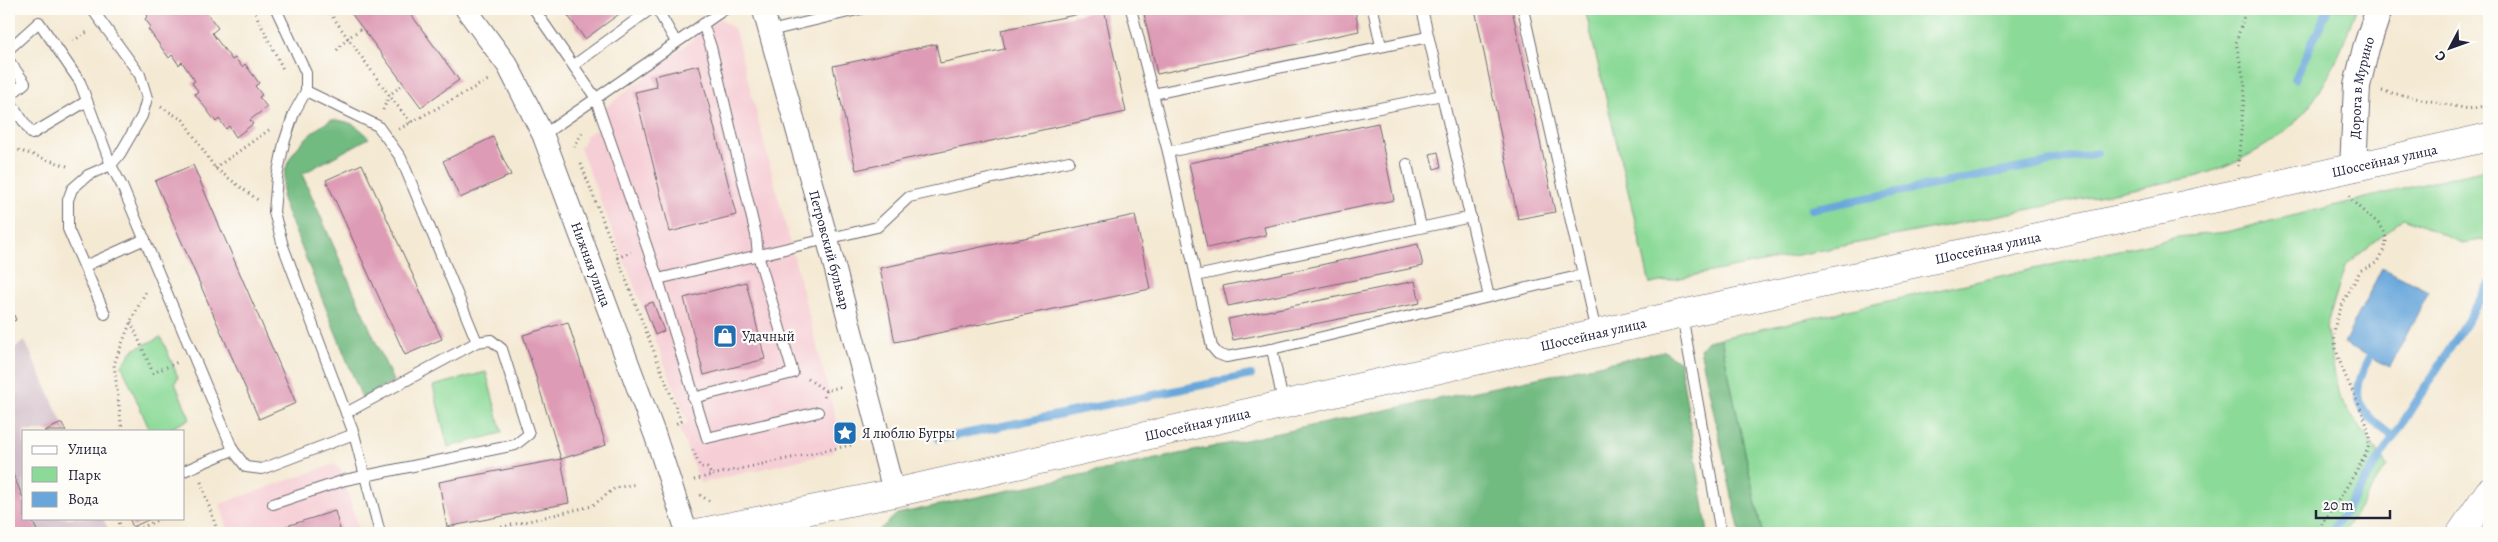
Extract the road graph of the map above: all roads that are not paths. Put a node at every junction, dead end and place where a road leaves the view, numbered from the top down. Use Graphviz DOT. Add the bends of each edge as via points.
graph roads {
  1 [pos="92,9"];
  2 [pos="276,9"];
  3 [pos="466,9"];
  4 [pos="534,9"];
  5 [pos="651,9"];
  6 [pos="657,9"];
  7 [pos="725,9"];
  8 [pos="763,9"];
  9 [pos="861,9"];
  10 [pos="1131,9"];
  11 [pos="1373,9"];
  12 [pos="1422,9"];
  13 [pos="1523,9"];
  14 [pos="2380,9"];
  15 [pos="703,24"];
  16 [pos="770,31"];
  17 [pos="1428,37"];
  18 [pos="676,42"];
  19 [pos="1381,46"];
  20 [pos="9,49"];
  21 [pos="9,61"];
  22 [pos="574,64"];
  23 [pos="306,91"];
  24 [pos="1153,94"];
  25 [pos="1442,95"];
  26 [pos="9,96"];
  27 [pos="595,97"];
  28 [pos="9,100"];
  29 [pos="87,101"];
  30 [pos="543,135"];
  31 [pos="2489,137"];
  32 [pos="1168,152"];
  33 [pos="1069,161"];
  34 [pos="1408,164"];
  35 [pos="111,165"];
  36 [pos="2353,168"];
  37 [pos="1471,217"];
  38 [pos="1421,227"];
  39 [pos="827,238"];
  40 [pos="145,239"];
  41 [pos="758,255"];
  42 [pos="84,266"];
  43 [pos="1582,275"];
  44 [pos="1196,276"];
  45 [pos="658,279"];
  46 [pos="1489,297"];
  47 [pos="105,314"];
  48 [pos="1682,314"];
  49 [pos="1596,333"];
  50 [pos="477,342"];
  51 [pos="1272,349"];
  52 [pos="693,398"];
  53 [pos="1283,404"];
  54 [pos="818,412"];
  55 [pos="346,413"];
  56 [pos="354,434"];
  57 [pos="233,450"];
  58 [pos="185,471"];
  59 [pos="366,475"];
  60 [pos="2489,492"];
  61 [pos="894,493"];
  62 [pos="273,504"];
  63 [pos="786,523"];
  64 [pos="380,533"];
  65 [pos="688,533"];
  66 [pos="697,533"];
  67 [pos="1721,533"];
  68 [pos="2461,533"];
  1 -- 35 [label="lane" via="140,75 147,98 142,116"];
  2 -- 23 [label="lane" via="306,73"];
  3 -- 30 [label="street, Нижняя улица" via="508,66"];
  4 -- 22 [label="lane"];
  5 -- 22 [label="lane"];
  6 -- 18 [label="lane"];
  7 -- 15 [label="lane"];
  8 -- 16 [label="street, Петровский бульвар"];
  9 -- 16 [label="lane"];
  10 -- 24 [label="lane"];
  11 -- 19 [label="lane"];
  12 -- 17 [label="lane"];
  13 -- 43 [label="lane"];
  14 -- 36 [label="street, Дорога в Мурино" via="2357,86"];
  15 -- 18 [label="lane"];
  15 -- 41 [label="lane" via="756,235"];
  16 -- 39 [label="street, Петровский бульвар"];
  17 -- 19 [label="lane"];
  17 -- 25 [label="lane"];
  18 -- 27 [label="lane"];
  19 -- 24 [label="lane"];
  20 -- 29 [label="lane" via="39,22 80,82"];
  21 -- 26 [label="lane" via="25,83"];
  22 -- 27 [label="lane"];
  23 -- 50 [label="lane" via="378,126 401,158"];
  23 -- 55 [label="lane" via="284,142 274,212 283,246"];
  24 -- 32 [label="lane"];
  25 -- 32 [label="lane"];
  25 -- 37 [label="lane"];
  27 -- 30 [label="lane"];
  27 -- 45 [label="lane"];
  28 -- 29 [label="lane" via="32,134"];
  29 -- 35 [label="lane"];
  30 -- 65 [label="street, Нижняя улица" via="655,435"];
  31 -- 36 [label="main road, Шоссейная улица"];
  32 -- 44 [label="lane"];
  33 -- 39 [label="lane" via="908,197 877,227"];
  34 -- 38 [label="lane"];
  35 -- 40 [label="lane"];
  35 -- 42 [label="lane" via="88,175 72,189 68,200 68,229"];
  36 -- 48 [label="main road, Шоссейная улица"];
  37 -- 38 [label="lane"];
  37 -- 46 [label="lane"];
  38 -- 44 [label="lane"];
  39 -- 41 [label="lane"];
  39 -- 61 [label="street, Петровский бульвар"];
  40 -- 42 [label="lane"];
  40 -- 57 [label="lane"];
  41 -- 45 [label="lane"];
  41 -- 52 [label="lane" via="793,373"];
  42 -- 47 [label="lane"];
  43 -- 46 [label="lane"];
  43 -- 49 [label="lane"];
  44 -- 51 [label="lane" via="1212,347 1218,354 1226,357"];
  45 -- 52 [label="lane"];
  46 -- 51 [label="lane"];
  48 -- 49 [label="main road, Шоссейная улица"];
  48 -- 67 [label="lane"];
  49 -- 53 [label="main road, Шоссейная улица"];
  50 -- 55 [label="lane"];
  50 -- 59 [label="lane" via="491,340 502,349 530,434 515,445"];
  51 -- 53 [label="lane"];
  52 -- 54 [label="lane" via="707,438"];
  53 -- 61 [label="main road, Шоссейная улица"];
  55 -- 56 [label="lane"];
  56 -- 57 [label="lane" via="262,469 246,467"];
  56 -- 59 [label="lane"];
  57 -- 58 [label="lane"];
  59 -- 62 [label="lane"];
  59 -- 64 [label="lane"];
  60 -- 68 [label="main road"];
  61 -- 63 [label="main road, Шоссейная улица"];
  63 -- 66 [label="main road, Шоссейная улица"];
}
